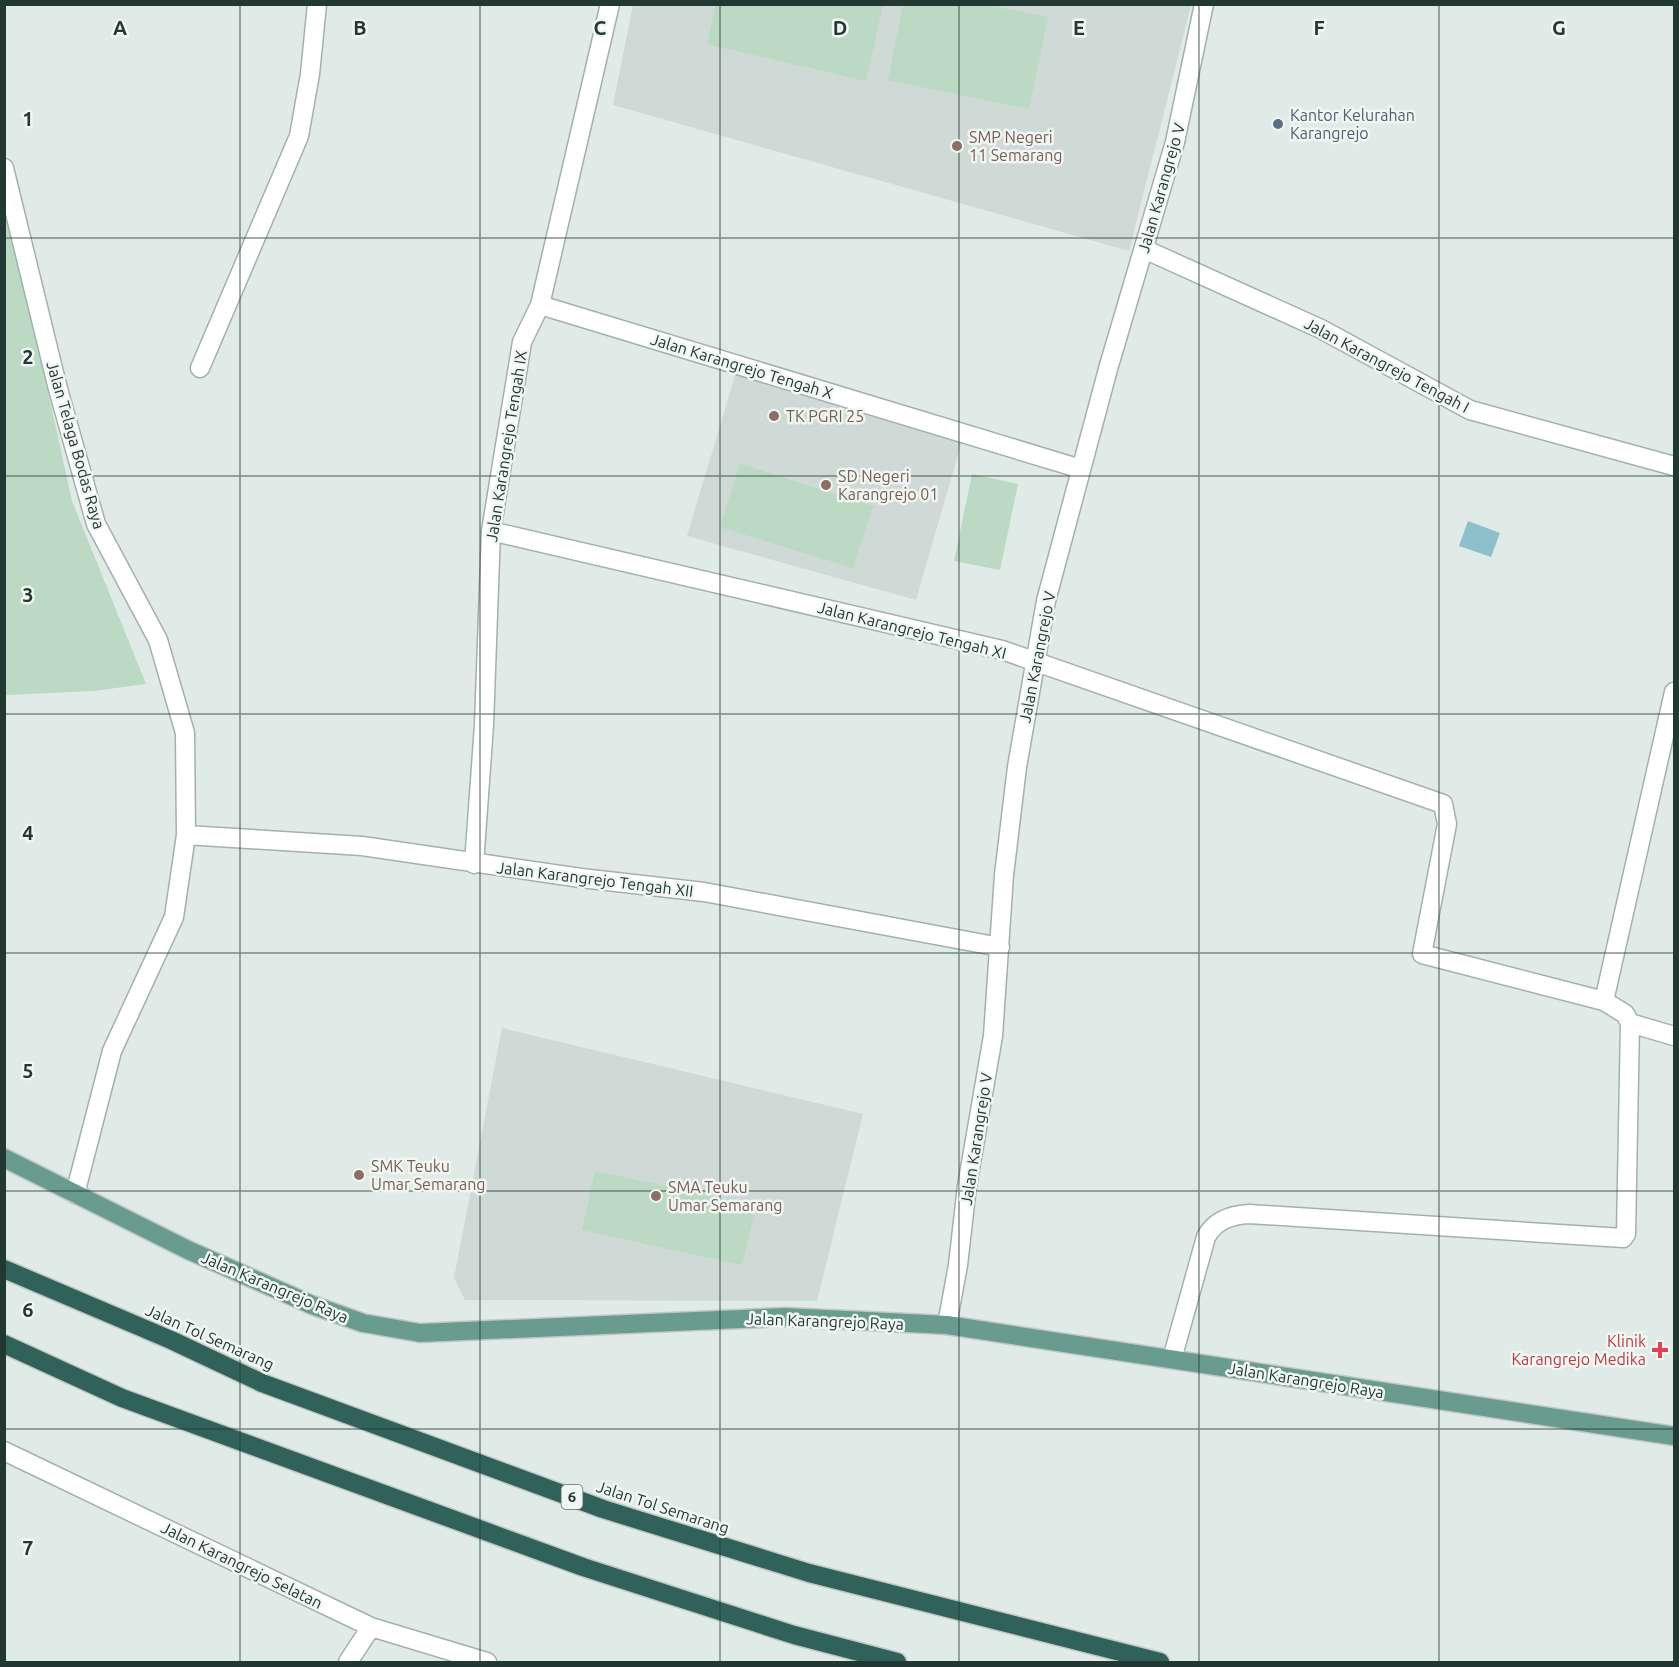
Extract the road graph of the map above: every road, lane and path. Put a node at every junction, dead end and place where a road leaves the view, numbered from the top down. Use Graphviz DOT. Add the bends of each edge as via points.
graph roads {
  1 [pos="317,4"];
  2 [pos="610,4"];
  3 [pos="1204,4"];
  4 [pos="4,168"];
  5 [pos="1144,249"];
  6 [pos="540,305"];
  7 [pos="200,368"];
  8 [pos="1674,466"];
  9 [pos="1081,469"];
  10 [pos="491,531"];
  11 [pos="1034,664"];
  12 [pos="1674,692"];
  13 [pos="186,835"];
  14 [pos="474,864"];
  15 [pos="1000,948"];
  16 [pos="1604,1001"];
  17 [pos="1630,1023"];
  18 [pos="1674,1036"];
  19 [pos="4,1158"];
  20 [pos="75,1194"];
  21 [pos="4,1269"];
  22 [pos="947,1325"];
  23 [pos="4,1344"];
  24 [pos="1172,1359"];
  25 [pos="1674,1436"];
  26 [pos="4,1450"];
  27 [pos="371,1627"];
  28 [pos="348,1662"];
  29 [pos="487,1662"];
  30 [pos="897,1662"];
  31 [pos="1160,1662"];
  1 -- 7 [label="street" via="299,136"];
  2 -- 6 [label="street, Jalan Karangrejo Tengah IX"];
  3 -- 5 [label="street, Jalan Karangrejo V" via="1176,142"];
  4 -- 13 [label="street, Jalan Telaga Bodas Raya" via="96,524 158,640 185,733"];
  5 -- 8 [label="street, Jalan Karangrejo Tengah I" via="1321,329 1470,410"];
  5 -- 9 [label="street, Jalan Karangrejo V"];
  6 -- 9 [label="street, Jalan Karangrejo Tengah X"];
  6 -- 10 [label="street, Jalan Karangrejo Tengah IX" via="522,342"];
  9 -- 11 [label="street, Jalan Karangrejo V" via="1046,601"];
  10 -- 11 [label="street, Jalan Karangrejo Tengah XI" via="1002,650"];
  10 -- 14 [label="street, Jalan Karangrejo Tengah IX"];
  11 -- 15 [label="street, Jalan Karangrejo V" via="1006,853"];
  11 -- 16 [label="street, Jalan Karangrejo Tengah XI" via="1443,804 1448,816 1422,954"];
  12 -- 16 [label="street"];
  13 -- 14 [label="street, Jalan Karangrejo Tengah XII" via="363,846"];
  13 -- 20 [label="street, Jalan Telaga Bodas Raya" via="174,917 112,1051"];
  14 -- 15 [label="street, Jalan Karangrejo Tengah XII" via="704,892"];
  15 -- 22 [label="street, Jalan Karangrejo V" via="993,1036"];
  16 -- 17 [label="street" via="1625,1014"];
  17 -- 18 [label="street"];
  17 -- 24 [label="street" via="1623,1238 1249,1214 1229,1217 1210,1229 1206,1237"];
  19 -- 20 [label="main road, Jalan Karangrejo Raya"];
  20 -- 22 [label="main road, Jalan Karangrejo Raya" via="312,1305 363,1323 420,1333 785,1317"];
  21 -- 31 [label="highway, Jalan Tol Semarang / 6" via="262,1383 603,1509 809,1573"];
  22 -- 24 [label="main road, Jalan Karangrejo Raya"];
  23 -- 30 [label="highway" via="122,1398 583,1568 794,1635"];
  24 -- 25 [label="main road, Jalan Karangrejo Raya"];
  26 -- 27 [label="street, Jalan Karangrejo Selatan"];
  27 -- 28 [label="street"];
  27 -- 29 [label="street, Jalan Karangrejo Selatan"];
}
